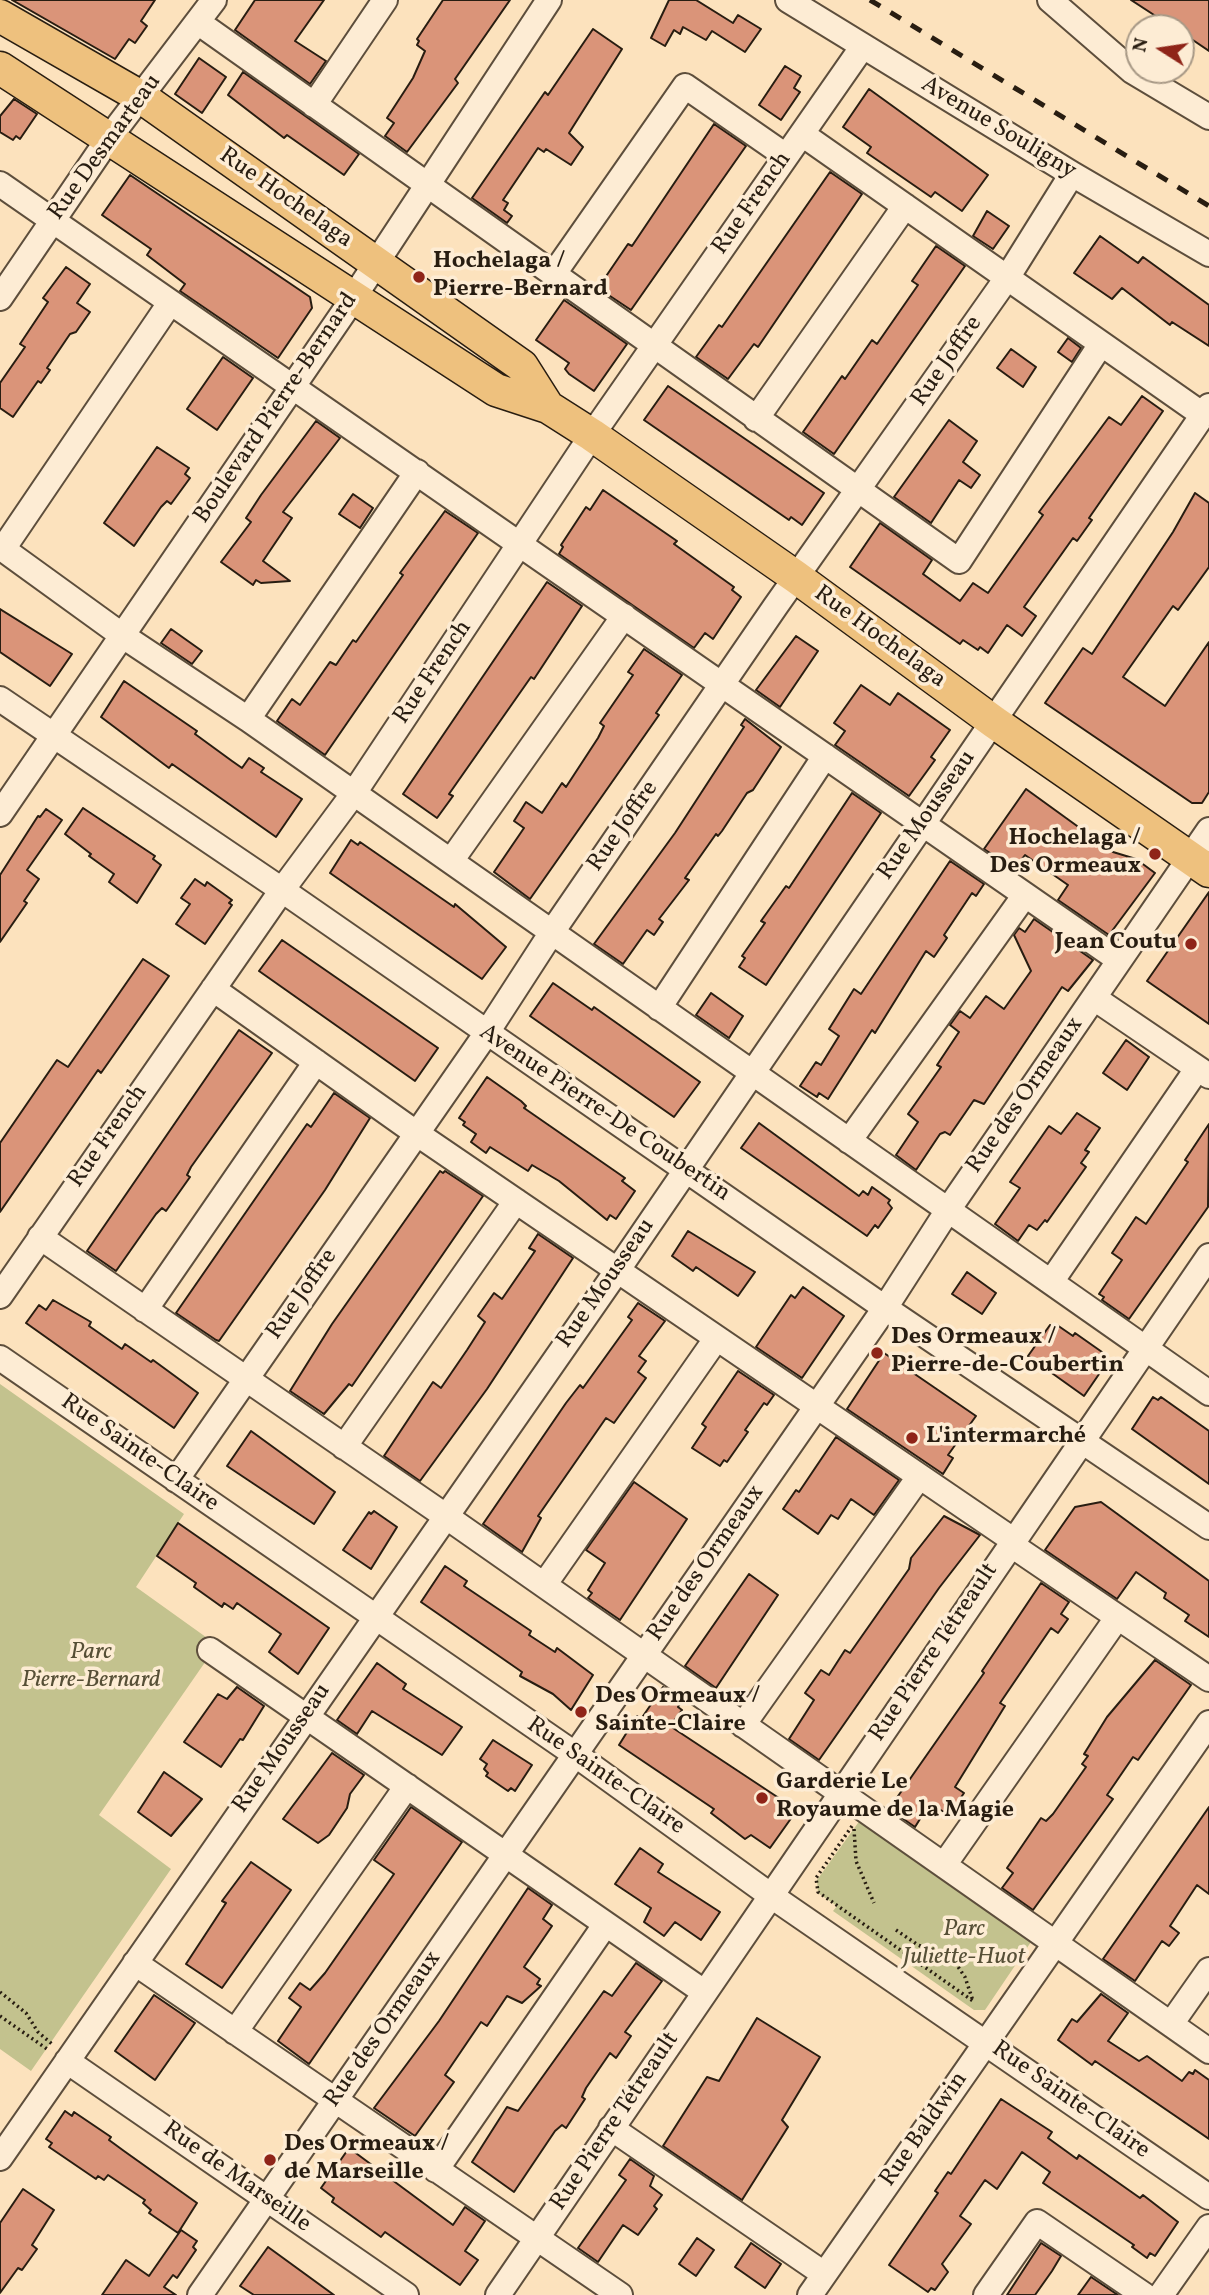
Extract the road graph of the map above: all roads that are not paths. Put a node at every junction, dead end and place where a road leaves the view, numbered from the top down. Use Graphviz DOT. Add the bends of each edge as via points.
graph roads {
  1 [pos="214,0"];
  2 [pos="385,0"];
  3 [pos="549,0"];
  4 [pos="788,0"];
  5 [pos="1050,0"];
  6 [pos="0,16"];
  7 [pos="199,23"];
  8 [pos="863,46"];
  9 [pos="0,68"];
  10 [pos="141,97"];
  11 [pos="314,105"];
  12 [pos="1209,117"];
  13 [pos="802,134"];
  14 [pos="109,138"];
  15 [pos="786,156"];
  16 [pos="1072,174"];
  17 [pos="0,184"];
  18 [pos="427,185"];
  19 [pos="286,200"];
  20 [pos="905,206"];
  21 [pos="54,219"];
  22 [pos="260,238"];
  23 [pos="1209,254"];
  24 [pos="375,263"];
  25 [pos="554,275"];
  26 [pos="1007,278"];
  27 [pos="0,298"];
  28 [pos="352,299"];
  29 [pos="170,303"];
  30 [pos="1101,344"];
  31 [pos="654,346"];
  32 [pos="293,386"];
  33 [pos="548,407"];
  34 [pos="1206,411"];
  35 [pos="756,419"];
  36 [pos="592,435"];
  37 [pos="417,472"];
  38 [pos="857,491"];
  39 [pos="520,543"];
  40 [pos="1,548"];
  41 [pos="796,577"];
  42 [pos="624,617"];
  43 [pos="122,636"];
  44 [pos="723,684"];
  45 [pos="0,699"];
  46 [pos="248,719"];
  47 [pos="993,722"];
  48 [pos="55,737"];
  49 [pos="825,756"];
  50 [pos="354,793"];
  51 [pos="0,814"];
  52 [pos="923,824"];
  53 [pos="1209,830"];
  54 [pos="451,861"];
  55 [pos="1199,864"];
  56 [pos="282,890"];
  57 [pos="1025,895"];
  58 [pos="552,932"];
  59 [pos="1119,960"];
  60 [pos="213,989"];
  61 [pos="1094,998"];
  62 [pos="659,1008"];
  63 [pos="486,1034"];
  64 [pos="316,1062"];
  65 [pos="751,1072"];
  66 [pos="1203,1072"];
  67 [pos="416,1133"];
  68 [pos="849,1141"];
  69 [pos="687,1169"];
  70 [pos="516,1201"];
  71 [pos="947,1210"];
  72 [pos="40,1237"];
  73 [pos="1209,1256"];
  74 [pos="617,1271"];
  75 [pos="1051,1282"];
  76 [pos="0,1296"];
  77 [pos="885,1308"];
  78 [pos="145,1310"];
  79 [pos="716,1339"];
  80 [pos="1145,1348"];
  81 [pos="0,1358"];
  82 [pos="245,1379"];
  83 [pos="1209,1393"];
  84 [pos="816,1407"];
  85 [pos="1082,1440"];
  86 [pos="344,1447"];
  87 [pos="919,1477"];
  88 [pos="176,1480"];
  89 [pos="444,1515"];
  90 [pos="1209,1527"];
  91 [pos="1012,1542"];
  92 [pos="544,1585"];
  93 [pos="375,1617"];
  94 [pos="1117,1618"];
  95 [pos="210,1650"];
  96 [pos="644,1656"];
  97 [pos="1209,1679"];
  98 [pos="305,1717"];
  99 [pos="1209,1723"];
  100 [pos="743,1725"];
  101 [pos="576,1755"];
  102 [pos="407,1786"];
  103 [pos="840,1792"];
  104 [pos="506,1856"];
  105 [pos="943,1865"];
  106 [pos="770,1895"];
  107 [pos="605,1925"];
  108 [pos="1055,1943"];
  109 [pos="135,1963"];
  110 [pos="1209,1970"];
  111 [pos="704,1992"];
  112 [pos="1171,2024"];
  113 [pos="235,2032"];
  114 [pos="981,2039"];
  115 [pos="1209,2051"];
  116 [pos="67,2061"];
  117 [pos="334,2101"];
  118 [pos="611,2128"];
  119 [pos="0,2158"];
  120 [pos="436,2170"];
  121 [pos="1209,2197"];
  122 [pos="266,2199"];
  123 [pos="1209,2227"];
  124 [pos="537,2238"];
  125 [pos="824,2274"];
  126 [pos="200,2295"];
  127 [pos="406,2295"];
  128 [pos="498,2295"];
  129 [pos="620,2295"];
  130 [pos="810,2295"];
  131 [pos="986,2295"];
  132 [pos="1144,2295"];
  133 [pos="1161,2295"];
  1 -- 7 [label="street, Rue Desmarteau"];
  2 -- 11 [label="street"];
  3 -- 18 [label="street, Boulevard Pierre-Bernard"];
  4 -- 8 [label="street, Avenue Souligny"];
  5 -- 12 [label="street" via="1132,71"];
  6 -- 10 [label="main road, Rue Hochelaga"];
  7 -- 10 [label="street, Rue Desmarteau"];
  7 -- 11 [label="street"];
  8 -- 13 [label="street, Rue French"];
  8 -- 16 [label="street, Avenue Souligny"];
  9 -- 14 [label="main road, Rue Hochelaga"];
  10 -- 14 [label="street, Rue Desmarteau"];
  10 -- 19 [label="main road, Rue Hochelaga"];
  11 -- 18 [label="street"];
  13 -- 15 [label="street, Rue French"];
  13 -- 20 [label="street"];
  14 -- 21 [label="street, Rue Desmarteau"];
  14 -- 22 [label="main road, Rue Hochelaga"];
  15 -- 25 [label="street" via="685,86"];
  15 -- 31 [label="street, Rue French"];
  16 -- 23 [label="street, Avenue Souligny"];
  16 -- 26 [label="street, Rue Joffre"];
  17 -- 21 [label="street"];
  18 -- 24 [label="street, Boulevard Pierre-Bernard"];
  18 -- 25 [label="street"];
  19 -- 22 [label="main road"];
  19 -- 24 [label="main road, Rue Hochelaga"];
  20 -- 26 [label="street"];
  20 -- 35 [label="street"];
  21 -- 27 [label="street, Rue Desmarteau"];
  21 -- 29 [label="street"];
  22 -- 28 [label="main road, Rue Hochelaga"];
  24 -- 28 [label="street, Boulevard Pierre-Bernard"];
  24 -- 33 [label="main road, Rue Hochelaga" via="522,366"];
  25 -- 31 [label="street"];
  26 -- 30 [label="street"];
  26 -- 38 [label="street, Rue Joffre"];
  28 -- 32 [label="street, Boulevard Pierre-Bernard"];
  28 -- 33 [label="main road, Rue Hochelaga" via="496,390"];
  29 -- 32 [label="street"];
  29 -- 40 [label="street"];
  30 -- 34 [label="street"];
  30 -- 38 [label="street" via="959,561"];
  31 -- 35 [label="street"];
  31 -- 36 [label="street, Rue French"];
  32 -- 37 [label="street"];
  32 -- 43 [label="street, Boulevard Pierre-Bernard"];
  33 -- 36 [label="main road, Rue Hochelaga"];
  34 -- 47 [label="street, Rue Mousseau"];
  35 -- 38 [label="street"];
  36 -- 39 [label="street, Rue French"];
  36 -- 41 [label="main road, Rue Hochelaga"];
  37 -- 39 [label="street"];
  37 -- 46 [label="street"];
  38 -- 41 [label="street, Rue Joffre"];
  39 -- 42 [label="street"];
  39 -- 50 [label="street, Rue French"];
  40 -- 43 [label="street"];
  41 -- 44 [label="street, Rue Joffre"];
  41 -- 47 [label="main road, Rue Hochelaga"];
  42 -- 44 [label="street"];
  42 -- 54 [label="street"];
  43 -- 46 [label="street"];
  43 -- 48 [label="street, Boulevard Pierre-Bernard"];
  44 -- 49 [label="street"];
  44 -- 58 [label="street, Rue Joffre"];
  45 -- 48 [label="street, Avenue Pierre-De Coubertin"];
  46 -- 50 [label="street"];
  47 -- 52 [label="street, Rue Mousseau"];
  47 -- 55 [label="main road, Rue Hochelaga"];
  48 -- 51 [label="street, Boulevard Pierre-Bernard"];
  48 -- 56 [label="street, Avenue Pierre-De Coubertin"];
  49 -- 52 [label="street"];
  49 -- 62 [label="street"];
  50 -- 54 [label="street"];
  50 -- 56 [label="street, Rue French"];
  52 -- 57 [label="street"];
  52 -- 65 [label="street, Rue Mousseau"];
  53 -- 55 [label="street, Rue des Ormeaux"];
  54 -- 58 [label="street"];
  55 -- 59 [label="street, Rue des Ormeaux"];
  56 -- 60 [label="street, Rue French"];
  56 -- 63 [label="street, Avenue Pierre-De Coubertin"];
  57 -- 59 [label="street"];
  57 -- 68 [label="street"];
  58 -- 62 [label="street"];
  58 -- 63 [label="street, Rue Joffre"];
  59 -- 61 [label="street, Rue des Ormeaux"];
  60 -- 64 [label="street"];
  60 -- 72 [label="street, Rue French"];
  61 -- 66 [label="street"];
  61 -- 71 [label="street, Rue des Ormeaux"];
  62 -- 65 [label="street"];
  63 -- 67 [label="street, Rue Joffre"];
  63 -- 69 [label="street, Avenue Pierre-De Coubertin"];
  64 -- 67 [label="street"];
  64 -- 78 [label="street"];
  65 -- 68 [label="street"];
  65 -- 69 [label="street, Rue Mousseau"];
  66 -- 75 [label="street"];
  67 -- 70 [label="street"];
  67 -- 82 [label="street, Rue Joffre"];
  68 -- 71 [label="street"];
  69 -- 74 [label="street, Rue Mousseau"];
  69 -- 77 [label="street, Avenue Pierre-De Coubertin"];
  70 -- 74 [label="street"];
  70 -- 86 [label="street"];
  71 -- 75 [label="street"];
  71 -- 77 [label="street, Rue des Ormeaux"];
  72 -- 76 [label="street, Rue French"];
  72 -- 78 [label="street"];
  73 -- 80 [label="street, Rue Pierre Tétreault"];
  74 -- 79 [label="street"];
  74 -- 89 [label="street, Rue Mousseau"];
  75 -- 80 [label="street"];
  77 -- 84 [label="street, Rue des Ormeaux"];
  77 -- 85 [label="street, Avenue Pierre-De Coubertin"];
  78 -- 82 [label="street"];
  79 -- 84 [label="street"];
  79 -- 92 [label="street"];
  80 -- 83 [label="street"];
  80 -- 85 [label="street, Rue Pierre Tétreault"];
  81 -- 88 [label="street, Rue Sainte-Claire"];
  82 -- 86 [label="street"];
  82 -- 88 [label="street, Rue Joffre"];
  84 -- 87 [label="street"];
  84 -- 96 [label="street, Rue des Ormeaux"];
  85 -- 90 [label="street, Avenue Pierre-De Coubertin"];
  85 -- 91 [label="street, Rue Pierre Tétreault"];
  86 -- 89 [label="street"];
  87 -- 91 [label="street"];
  87 -- 100 [label="street"];
  88 -- 93 [label="street, Rue Sainte-Claire"];
  89 -- 92 [label="street"];
  89 -- 93 [label="street, Rue Mousseau"];
  91 -- 94 [label="street"];
  91 -- 103 [label="street, Rue Pierre Tétreault"];
  92 -- 96 [label="street"];
  93 -- 98 [label="street, Rue Mousseau"];
  93 -- 101 [label="street, Rue Sainte-Claire"];
  94 -- 97 [label="street"];
  94 -- 105 [label="street"];
  95 -- 98 [label="street"];
  96 -- 100 [label="street"];
  96 -- 101 [label="street, Rue des Ormeaux"];
  98 -- 102 [label="street"];
  98 -- 109 [label="street, Rue Mousseau"];
  99 -- 108 [label="street, Rue Baldwin"];
  100 -- 103 [label="street"];
  101 -- 104 [label="street, Rue des Ormeaux"];
  101 -- 106 [label="street, Rue Sainte-Claire"];
  102 -- 104 [label="street"];
  102 -- 113 [label="street"];
  103 -- 105 [label="street"];
  103 -- 106 [label="street, Rue Pierre Tétreault"];
  104 -- 107 [label="street"];
  104 -- 117 [label="street, Rue des Ormeaux"];
  105 -- 108 [label="street"];
  106 -- 111 [label="street, Rue Pierre Tétreault"];
  106 -- 114 [label="street, Rue Sainte-Claire"];
  107 -- 111 [label="street"];
  107 -- 120 [label="street"];
  108 -- 112 [label="street"];
  108 -- 114 [label="street, Rue Baldwin"];
  109 -- 113 [label="street"];
  109 -- 116 [label="street, Rue Mousseau"];
  110 -- 112 [label="street"];
  111 -- 118 [label="street, Rue Pierre Tétreault"];
  112 -- 115 [label="street"];
  113 -- 117 [label="street"];
  114 -- 121 [label="street, Rue Sainte-Claire"];
  114 -- 125 [label="street, Rue Baldwin"];
  116 -- 119 [label="street, Rue Mousseau"];
  116 -- 122 [label="street, Rue de Marseille"];
  117 -- 120 [label="street"];
  117 -- 122 [label="street, Rue des Ormeaux"];
  118 -- 124 [label="street, Rue Pierre Tétreault"];
  118 -- 125 [label="street"];
  120 -- 124 [label="street"];
  122 -- 126 [label="street, Rue des Ormeaux"];
  122 -- 127 [label="street, Rue de Marseille"];
  123 -- 133 [label="street"];
  124 -- 128 [label="street, Rue Pierre Tétreault"];
  124 -- 129 [label="street"];
  125 -- 130 [label="street, Rue Baldwin"];
  131 -- 132 [label="street" via="1037,2222"];
}
